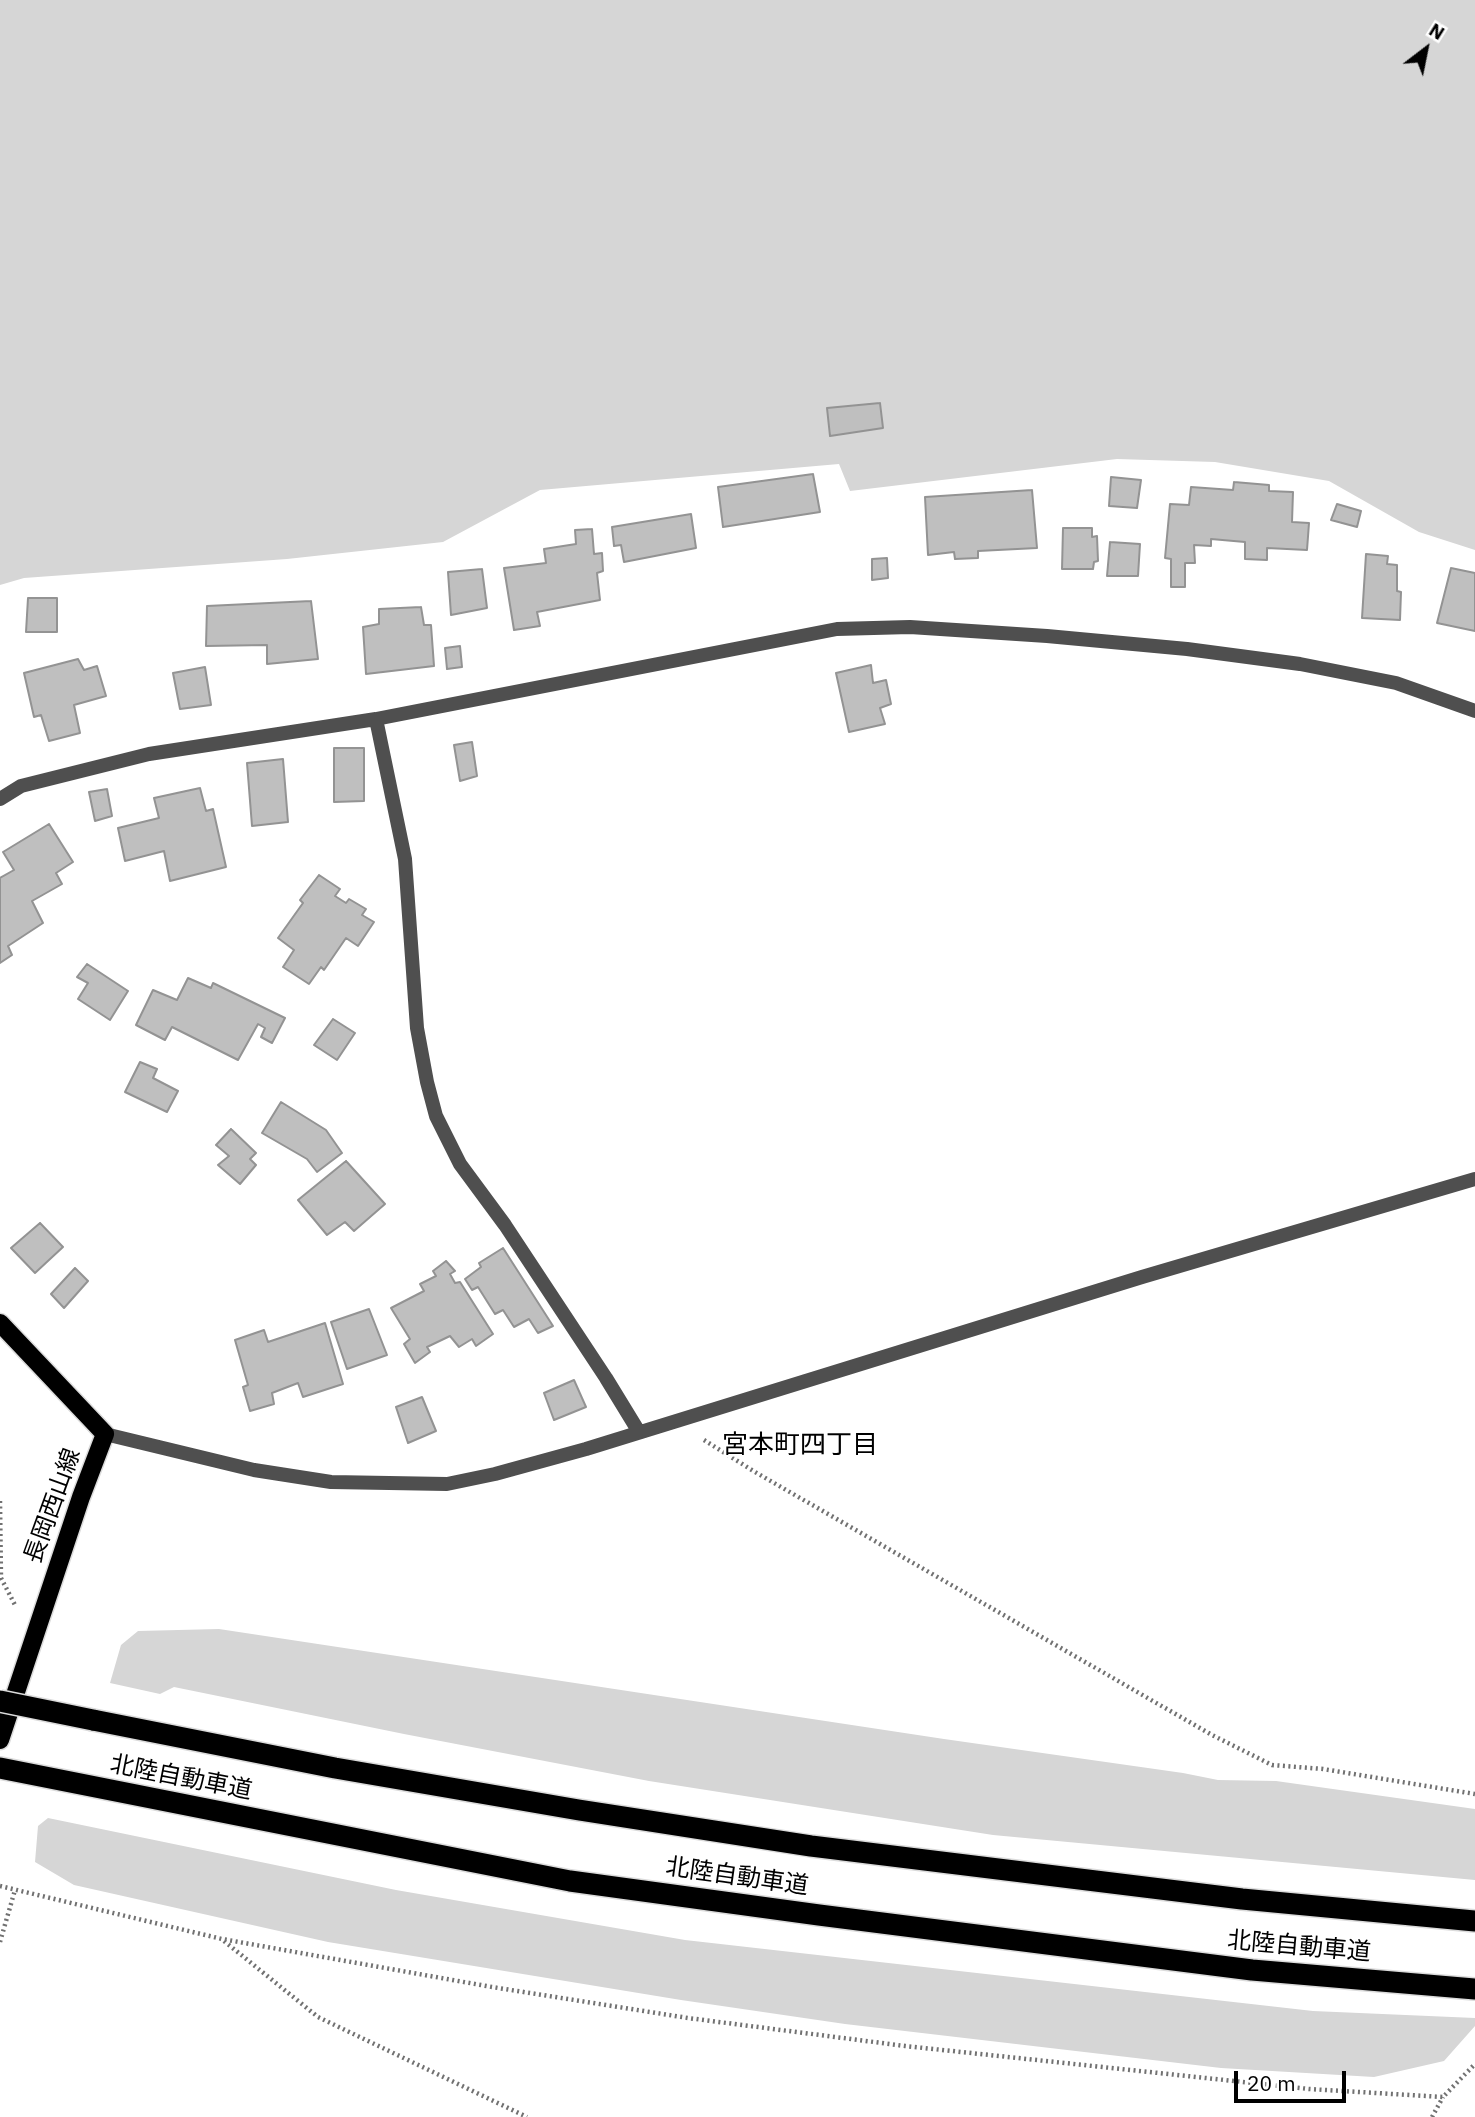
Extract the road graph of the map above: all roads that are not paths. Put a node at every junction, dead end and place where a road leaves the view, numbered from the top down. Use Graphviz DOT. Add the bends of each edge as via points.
graph roads {
  1 [pos="1475,711"];
  2 [pos="376,719"];
  3 [pos="0,799"];
  4 [pos="1475,1179"];
  5 [pos="0,1323"];
  6 [pos="639,1432"];
  7 [pos="105,1434"];
  8 [pos="0,1701"];
  9 [pos="0,1740"];
  10 [pos="0,1768"];
  11 [pos="1475,1922"];
  12 [pos="1469,1988"];
  1 -- 2 [label="street" via="1396,684 1300,664 1162,646 910,627 837,629"];
  2 -- 3 [label="street" via="149,754 21,786"];
  2 -- 6 [label="street" via="405,859 417,1028 436,1116 460,1164 505,1225"];
  4 -- 6 [label="street"];
  5 -- 7 [label="main road, 長岡西山線"];
  6 -- 7 [label="street" via="447,1484 331,1482 254,1470"];
  7 -- 9 [label="main road, 長岡西山線"];
  8 -- 11 [label="highway, 北陸自動車道, bridge" via="335,1768 811,1846 1242,1899"];
  10 -- 12 [label="highway, 北陸自動車道" via="570,1881 1252,1970"];
}
